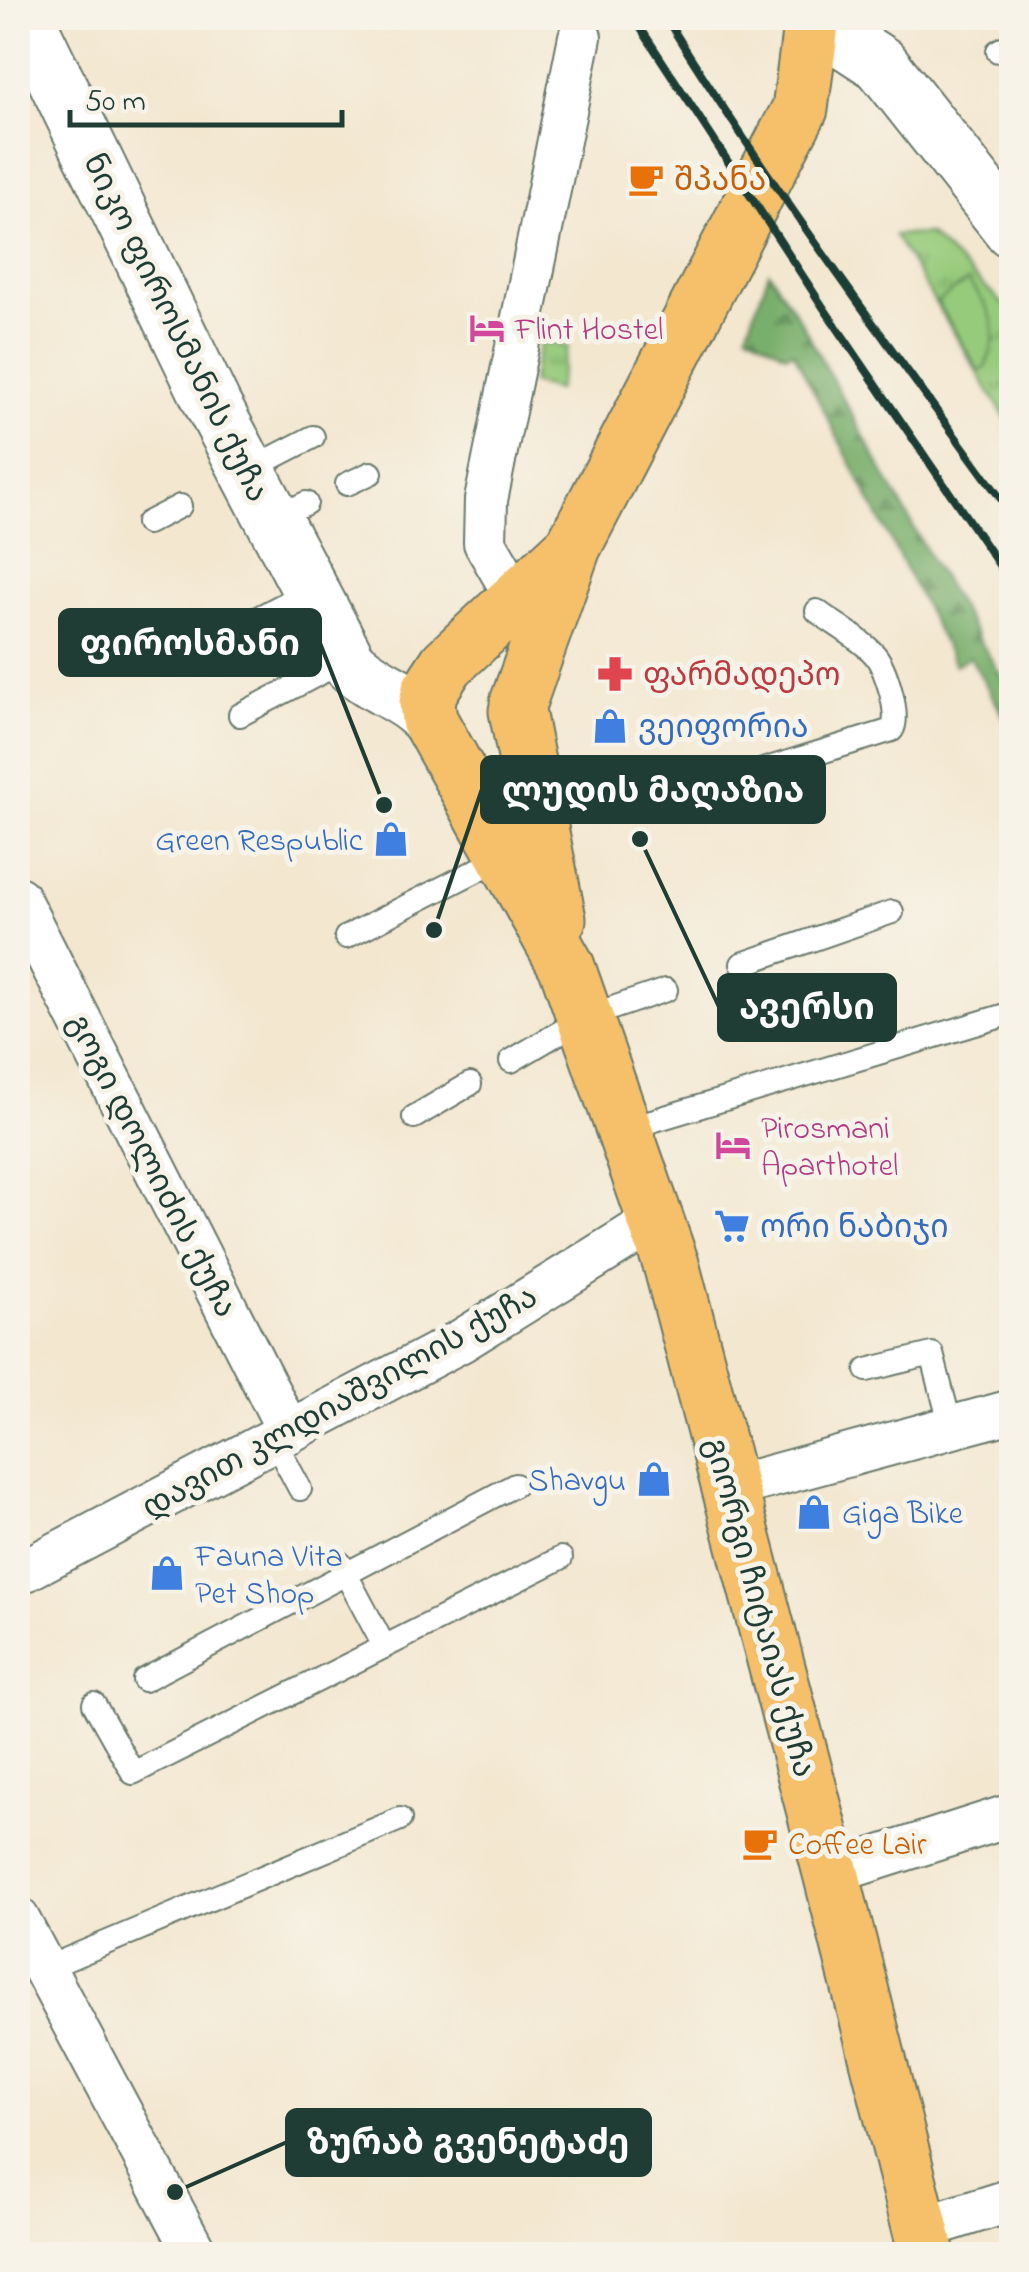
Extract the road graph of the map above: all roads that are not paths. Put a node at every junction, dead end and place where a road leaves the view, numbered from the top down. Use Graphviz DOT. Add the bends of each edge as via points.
graph roads {
  1 [pos="26,18"];
  2 [pos="812,18"];
  3 [pos="580,37"];
  4 [pos="1012,230"];
  5 [pos="312,437"];
  6 [pos="372,473"];
  7 [pos="237,476"];
  8 [pos="348,484"];
  9 [pos="180,506"];
  10 [pos="147,523"];
  11 [pos="573,547"];
  12 [pos="518,600"];
  13 [pos="817,611"];
  14 [pos="330,628"];
  15 [pos="205,645"];
  16 [pos="447,664"];
  17 [pos="517,707"];
  18 [pos="240,715"];
  19 [pos="432,725"];
  20 [pos="763,770"];
  21 [pos="505,856"];
  22 [pos="18,898"];
  23 [pos="892,912"];
  24 [pos="346,937"];
  25 [pos="742,964"];
  26 [pos="567,967"];
  27 [pos="666,990"];
  28 [pos="1012,1013"];
  29 [pos="586,1017"];
  30 [pos="511,1061"];
  31 [pos="470,1084"];
  32 [pos="414,1117"];
  33 [pos="625,1129"];
  34 [pos="656,1220"];
  35 [pos="867,1370"];
  36 [pos="1012,1410"];
  37 [pos="952,1427"];
  38 [pos="282,1436"];
  39 [pos="515,1484"];
  40 [pos="728,1488"];
  41 [pos="300,1489"];
  42 [pos="562,1558"];
  43 [pos="343,1569"];
  44 [pos="18,1574"];
  45 [pos="384,1646"];
  46 [pos="144,1680"];
  47 [pos="94,1704"];
  48 [pos="1012,1815"];
  49 [pos="400,1819"];
  50 [pos="832,1873"];
  51 [pos="18,1919"];
  52 [pos="44,1969"];
  53 [pos="1012,2200"];
  54 [pos="924,2242"];
  55 [pos="196,2254"];
  1 -- 7 [label="street, ნიკო ფიროსმანის ქუჩა"];
  2 -- 4 [label="street" via="920,92"];
  2 -- 11 [label="main road" via="800,108"];
  3 -- 12 [label="street" via="486,500 486,543"];
  5 -- 7 [label="lane"];
  6 -- 8 [label="lane"];
  7 -- 14 [label="street, ნიკო ფიროსმანის ქუჩა" via="289,511"];
  9 -- 10 [label="lane"];
  11 -- 12 [label="main road"];
  11 -- 17 [label="main road"];
  12 -- 16 [label="main road"];
  13 -- 20 [label="lane" via="877,657 896,726"];
  14 -- 15 [label="lane"];
  14 -- 16 [label="street" via="364,654 393,664"];
  14 -- 18 [label="lane"];
  14 -- 19 [label="street, ნიკო ფიროსმანის ქუჩა" via="365,679 418,708"];
  16 -- 17 [label="main road" via="495,671 506,679"];
  16 -- 19 [label="main road" via="430,690"];
  17 -- 19 [label="main road" via="491,738 461,742"];
  17 -- 26 [label="main road, გიორგი ჩიტაიას ქუჩა"];
  19 -- 21 [label="main road, გიორგი ჩიტაიას ქუჩა"];
  21 -- 24 [label="lane"];
  21 -- 26 [label="main road, გიორგი ჩიტაიას ქუჩა"];
  22 -- 38 [label="street, გოგი დოლიძის ქუჩა"];
  23 -- 25 [label="lane"];
  26 -- 29 [label="main road, გიორგი ჩიტაიას ქუჩა"];
  27 -- 29 [label="lane"];
  28 -- 33 [label="lane"];
  29 -- 30 [label="lane"];
  29 -- 33 [label="main road, გიორგი ჩიტაიას ქუჩა"];
  31 -- 32 [label="lane"];
  33 -- 34 [label="main road, გიორგი ჩიტაიას ქუჩა"];
  34 -- 38 [label="street, დავით კლდიაშვილის ქუჩა" via="461,1341"];
  34 -- 40 [label="main road, გიორგი ჩიტაიას ქუჩა"];
  35 -- 37 [label="lane" via="932,1354"];
  36 -- 37 [label="street"];
  37 -- 40 [label="street"];
  38 -- 41 [label="lane"];
  38 -- 44 [label="street, დავით კლდიაშვილის ქუჩა"];
  39 -- 43 [label="lane"];
  40 -- 50 [label="main road, გიორგი ჩიტაიას ქუჩა"];
  42 -- 45 [label="lane"];
  43 -- 45 [label="lane"];
  43 -- 46 [label="lane"];
  45 -- 47 [label="lane" via="132,1773"];
  48 -- 50 [label="street"];
  49 -- 52 [label="lane"];
  50 -- 54 [label="main road, გიორგი ჩიტაიას ქუჩა"];
  51 -- 52 [label="street"];
  52 -- 55 [label="street"];
  53 -- 54 [label="street"];
}
